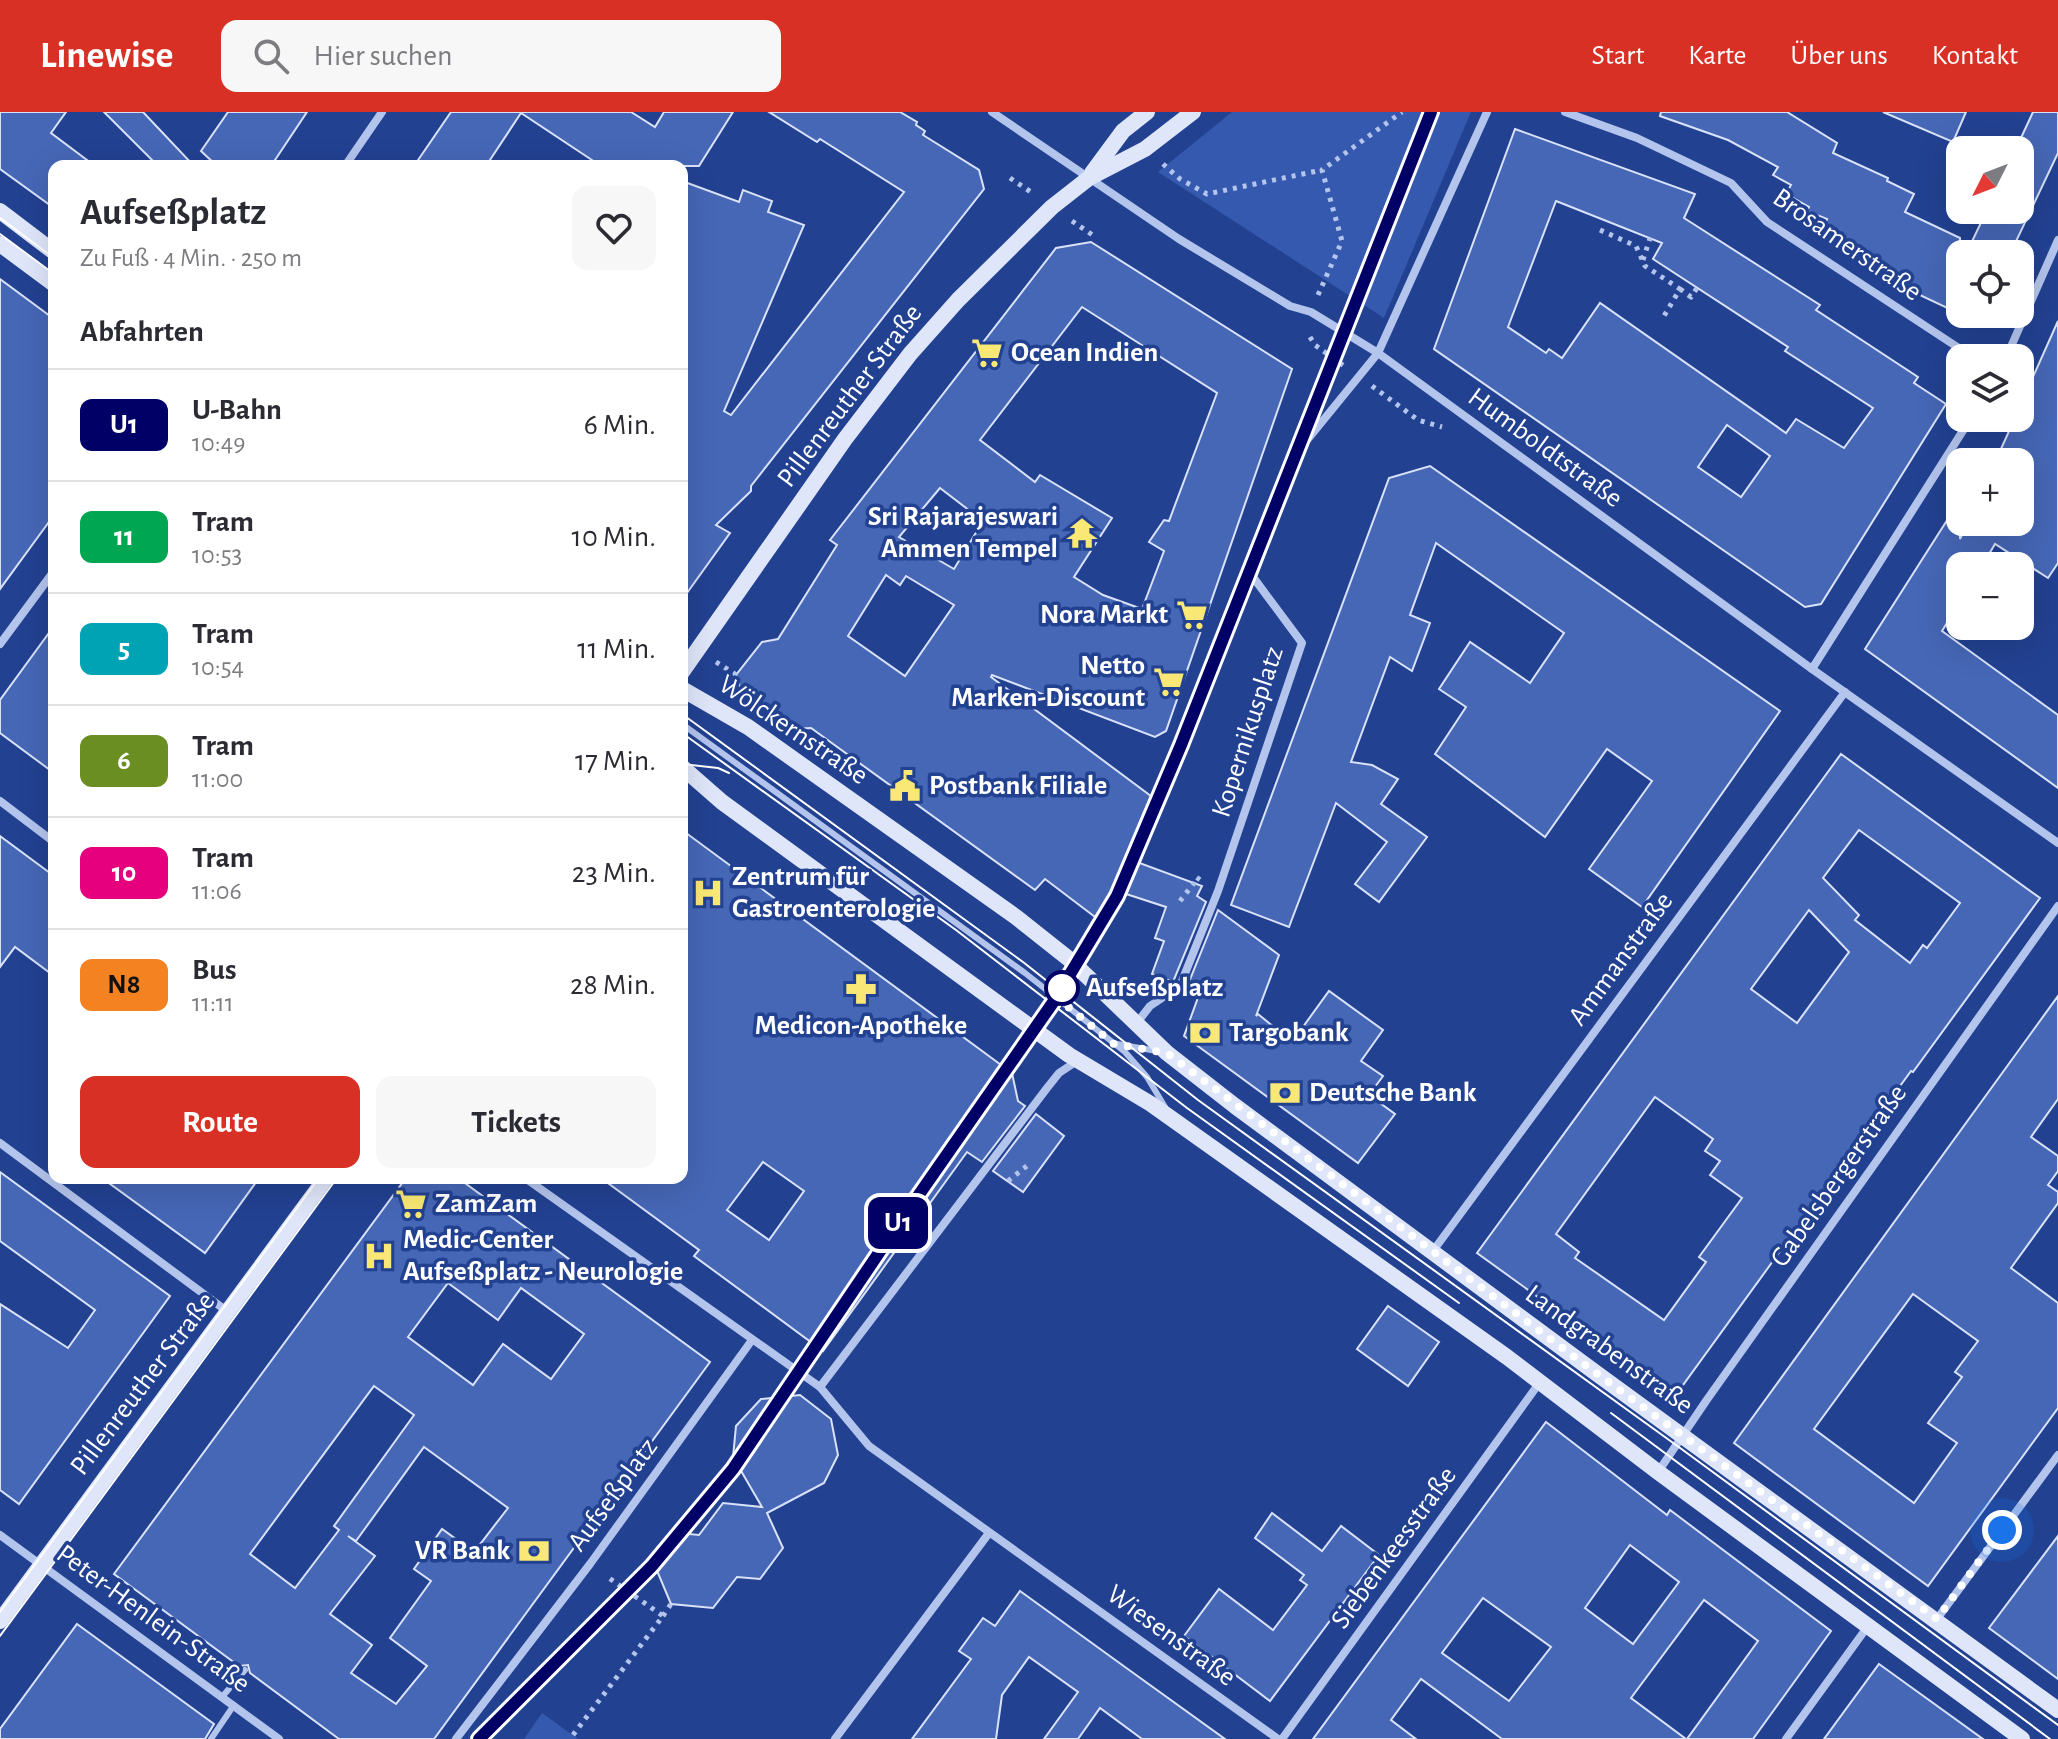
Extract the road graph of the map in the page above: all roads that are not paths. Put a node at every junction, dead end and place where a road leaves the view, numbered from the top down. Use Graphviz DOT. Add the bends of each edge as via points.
graph roads {
  1 [pos="382,112"];
  2 [pos="992,112"];
  3 [pos="1147,112"];
  4 [pos="1193,112"];
  5 [pos="1487,112"];
  6 [pos="1565,112"];
  7 [pos="349,160"];
  8 [pos="1089,178"];
  9 [pos="0,211"];
  10 [pos="2058,240"];
  11 [pos="0,244"];
  12 [pos="48,247"];
  13 [pos="48,280"];
  14 [pos="1953,344"];
  15 [pos="2012,344"];
  16 [pos="1378,353"];
  17 [pos="1962,432"];
  18 [pos="48,579"];
  19 [pos="0,644"];
  20 [pos="688,663"];
  21 [pos="1812,669"];
  22 [pos="688,692"];
  23 [pos="1845,692"];
  24 [pos="688,728"];
  25 [pos="688,772"];
  26 [pos="0,801"];
  27 [pos="48,837"];
  28 [pos="2058,843"];
  29 [pos="2058,906"];
  30 [pos="1135,1025"];
  31 [pos="1114,1044"];
  32 [pos="1167,1053"];
  33 [pos="1077,1061"];
  34 [pos="1173,1120"];
  35 [pos="0,1143"];
  36 [pos="48,1179"];
  37 [pos="55,1184"];
  38 [pos="322,1184"];
  39 [pos="533,1184"];
  40 [pos="1433,1251"];
  41 [pos="228,1313"];
  42 [pos="752,1340"];
  43 [pos="1540,1382"];
  44 [pos="820,1387"];
  45 [pos="1682,1436"];
  46 [pos="2058,1455"];
  47 [pos="1658,1472"];
  48 [pos="989,1533"];
  49 [pos="0,1535"];
  50 [pos="41,1565"];
  51 [pos="1937,1619"];
  52 [pos="0,1621"];
  53 [pos="1868,1625"];
  54 [pos="245,1670"];
  55 [pos="222,1697"];
  56 [pos="234,1705"];
  57 [pos="2058,1710"];
  58 [pos="211,1739"];
  59 [pos="279,1739"];
  60 [pos="456,1739"];
  61 [pos="835,1739"];
  62 [pos="1280,1739"];
  63 [pos="1786,1739"];
  64 [pos="2022,1739"];
  1 -- 7 [label="street"];
  2 -- 8 [label="street, Humboldtstraße"];
  3 -- 8 [label="main road, Pillenreuther Straße" via="1123,131"];
  4 -- 8 [label="main road, Pillenreuther Straße" via="1145,149"];
  5 -- 16 [label="street, Kopernikusplatz"];
  6 -- 14 [label="street, Brosamerstraße" via="1637,138 1731,183 1767,222"];
  8 -- 16 [label="street, Humboldtstraße" via="1179,239"];
  8 -- 20 [label="main road, Pillenreuther Straße" via="1011,244 910,354"];
  9 -- 12 [label="main road"];
  10 -- 15 [label="street"];
  11 -- 13 [label="main road"];
  16 -- 21 [label="street, Humboldtstraße"];
  16 -- 30 [label="street, Kopernikusplatz" via="1303,445 1253,577 1302,643 1180,986 1150,1006"];
  17 -- 21 [label="street"];
  18 -- 19 [label="street"];
  21 -- 23 [label="street, Humboldtstraße"];
  22 -- 30 [label="main road, Wölckernstraße" via="748,727 1016,917 1069,959"];
  23 -- 28 [label="street, Humboldtstraße"];
  23 -- 40 [label="street, Ammanstraße"];
  24 -- 31 [label="lane" via="1025,973"];
  25 -- 33 [label="main road"];
  26 -- 27 [label="street"];
  29 -- 45 [label="street, Gabelsbergerstraße"];
  30 -- 32 [label="main road, Landgrabenstraße"];
  31 -- 32 [label="lane"];
  31 -- 34 [label="lane" via="1147,1077"];
  32 -- 40 [label="main road, Landgrabenstraße"];
  33 -- 34 [label="main road"];
  33 -- 44 [label="street" via="1059,1073"];
  34 -- 43 [label="main road"];
  35 -- 36 [label="street"];
  37 -- 41 [label="street"];
  38 -- 41 [label="main road, Pillenreuther Straße"];
  39 -- 42 [label="street"];
  40 -- 45 [label="main road, Landgrabenstraße"];
  41 -- 50 [label="main road, Pillenreuther Straße"];
  42 -- 44 [label="street"];
  42 -- 60 [label="street, Aufseßplatz"];
  43 -- 47 [label="main road"];
  43 -- 62 [label="street, Siebenkeesstraße"];
  44 -- 48 [label="street" via="869,1446"];
  45 -- 47 [label="street, Gabelsbergerstraße"];
  45 -- 51 [label="main road, Landgrabenstraße"];
  46 -- 51 [label="street"];
  47 -- 53 [label="main road"];
  48 -- 61 [label="street"];
  48 -- 62 [label="street, Wiesenstraße"];
  49 -- 50 [label="street, Peter-Henlein-Straße"];
  50 -- 52 [label="main road, Pillenreuther Straße"];
  50 -- 55 [label="street, Peter-Henlein-Straße"];
  51 -- 57 [label="main road, Landgrabenstraße"];
  53 -- 63 [label="street"];
  53 -- 64 [label="main road"];
  54 -- 55 [label="lane"];
  55 -- 56 [label="street, Peter-Henlein-Straße"];
  56 -- 58 [label="lane"];
  56 -- 59 [label="street, Peter-Henlein-Straße"];
}
